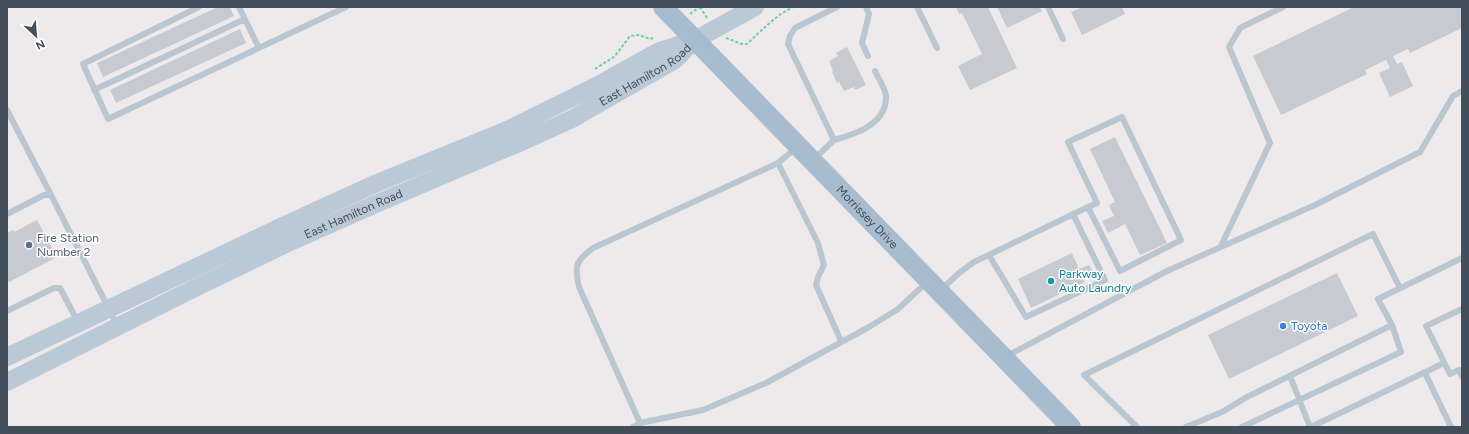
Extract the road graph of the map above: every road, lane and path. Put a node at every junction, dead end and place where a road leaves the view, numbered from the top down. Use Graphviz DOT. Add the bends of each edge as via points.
graph roads {
  1 [pos="199,7"];
  2 [pos="239,7"];
  3 [pos="346,7"];
  4 [pos="663,7"];
  5 [pos="755,7"];
  6 [pos="837,7"];
  7 [pos="866,7"];
  8 [pos="917,7"];
  9 [pos="1048,7"];
  10 [pos="1283,7"];
  11 [pos="245,19"];
  12 [pos="695,40"];
  13 [pos="1063,40"];
  14 [pos="259,48"];
  15 [pos="937,48"];
  16 [pos="868,56"];
  17 [pos="875,71"];
  18 [pos="94,90"];
  19 [pos="1462,91"];
  20 [pos="7,110"];
  21 [pos="834,140"];
  22 [pos="799,147"];
  23 [pos="812,161"];
  24 [pos="778,163"];
  25 [pos="51,195"];
  26 [pos="1088,207"];
  27 [pos="7,214"];
  28 [pos="1073,214"];
  29 [pos="1221,246"];
  30 [pos="989,254"];
  31 [pos="1462,258"];
  32 [pos="934,286"];
  33 [pos="1400,288"];
  34 [pos="109,309"];
  35 [pos="1462,309"];
  36 [pos="7,311"];
  37 [pos="79,323"];
  38 [pos="1392,325"];
  39 [pos="118,326"];
  40 [pos="841,341"];
  41 [pos="7,357"];
  42 [pos="1003,357"];
  43 [pos="1444,363"];
  44 [pos="1425,373"];
  45 [pos="1290,376"];
  46 [pos="1462,377"];
  47 [pos="7,382"];
  48 [pos="1300,400"];
  49 [pos="640,423"];
  50 [pos="632,427"];
  51 [pos="1071,427"];
  52 [pos="1137,427"];
  53 [pos="1186,427"];
  54 [pos="1242,427"];
  55 [pos="1311,427"];
  56 [pos="1451,427"];
  1 -- 18 [label="lane" via="82,64"];
  2 -- 11 [label="lane"];
  3 -- 14 [label="lane"];
  4 -- 12 [label="main road, Morrissey Drive"];
  5 -- 12 [label="main road, East Hamilton Road"];
  6 -- 21 [label="lane" via="795,28 788,44"];
  7 -- 16 [label="lane" via="869,14 862,43"];
  8 -- 15 [label="lane"];
  9 -- 13 [label="lane"];
  10 -- 29 [label="lane" via="1240,28 1229,47 1270,143"];
  11 -- 14 [label="lane"];
  11 -- 18 [label="lane"];
  12 -- 22 [label="main road, Morrissey Drive"];
  12 -- 34 [label="main road, East Hamilton Road" via="659,50 596,86 507,130 363,190"];
  12 -- 39 [label="main road, East Hamilton Road" via="675,60 572,119 290,242"];
  14 -- 18 [label="lane" via="108,119"];
  17 -- 21 [label="lane" via="886,95 884,110 871,126"];
  19 -- 29 [label="lane" via="1453,96 1420,152 1315,205"];
  20 -- 25 [label="lane"];
  21 -- 23 [label="lane"];
  22 -- 23 [label="main road, Morrissey Drive"];
  22 -- 24 [label="lane"];
  23 -- 32 [label="main road, Morrissey Drive"];
  24 -- 40 [label="lane" via="818,243 824,265 816,286"];
  24 -- 49 [label="lane" via="593,248 580,259 577,267 579,287"];
  25 -- 27 [label="lane" via="44,194"];
  25 -- 34 [label="lane"];
  26 -- 26 [label="lane" via="1120,271 1181,240 1122,117 1068,142 1097,203"];
  26 -- 28 [label="lane"];
  28 -- 30 [label="lane"];
  28 -- 30 [label="lane" via="1105,280 1026,317"];
  29 -- 42 [label="lane" via="1167,270"];
  30 -- 32 [label="lane"];
  31 -- 33 [label="lane"];
  32 -- 40 [label="lane" via="869,327"];
  32 -- 42 [label="main road, Morrissey Drive"];
  33 -- 38 [label="lane" via="1378,299"];
  33 -- 52 [label="lane" via="1372,234 1084,375"];
  34 -- 37 [label="main road, East Hamilton Road"];
  34 -- 39 [label="lane"];
  35 -- 43 [label="lane" via="1426,326"];
  36 -- 37 [label="lane" via="54,288 60,288"];
  37 -- 41 [label="main road, East Hamilton Road"];
  38 -- 45 [label="lane"];
  38 -- 48 [label="lane" via="1401,352"];
  39 -- 47 [label="main road, East Hamilton Road"];
  40 -- 49 [label="lane" via="766,383 703,410"];
  42 -- 51 [label="main road, Morrissey Drive"];
  43 -- 44 [label="lane"];
  43 -- 46 [label="lane" via="1450,374 1459,370"];
  44 -- 55 [label="lane"];
  44 -- 56 [label="lane"];
  45 -- 48 [label="lane"];
  45 -- 53 [label="lane" via="1222,412"];
  48 -- 54 [label="lane"];
  48 -- 55 [label="lane"];
  49 -- 50 [label="lane"];
}
